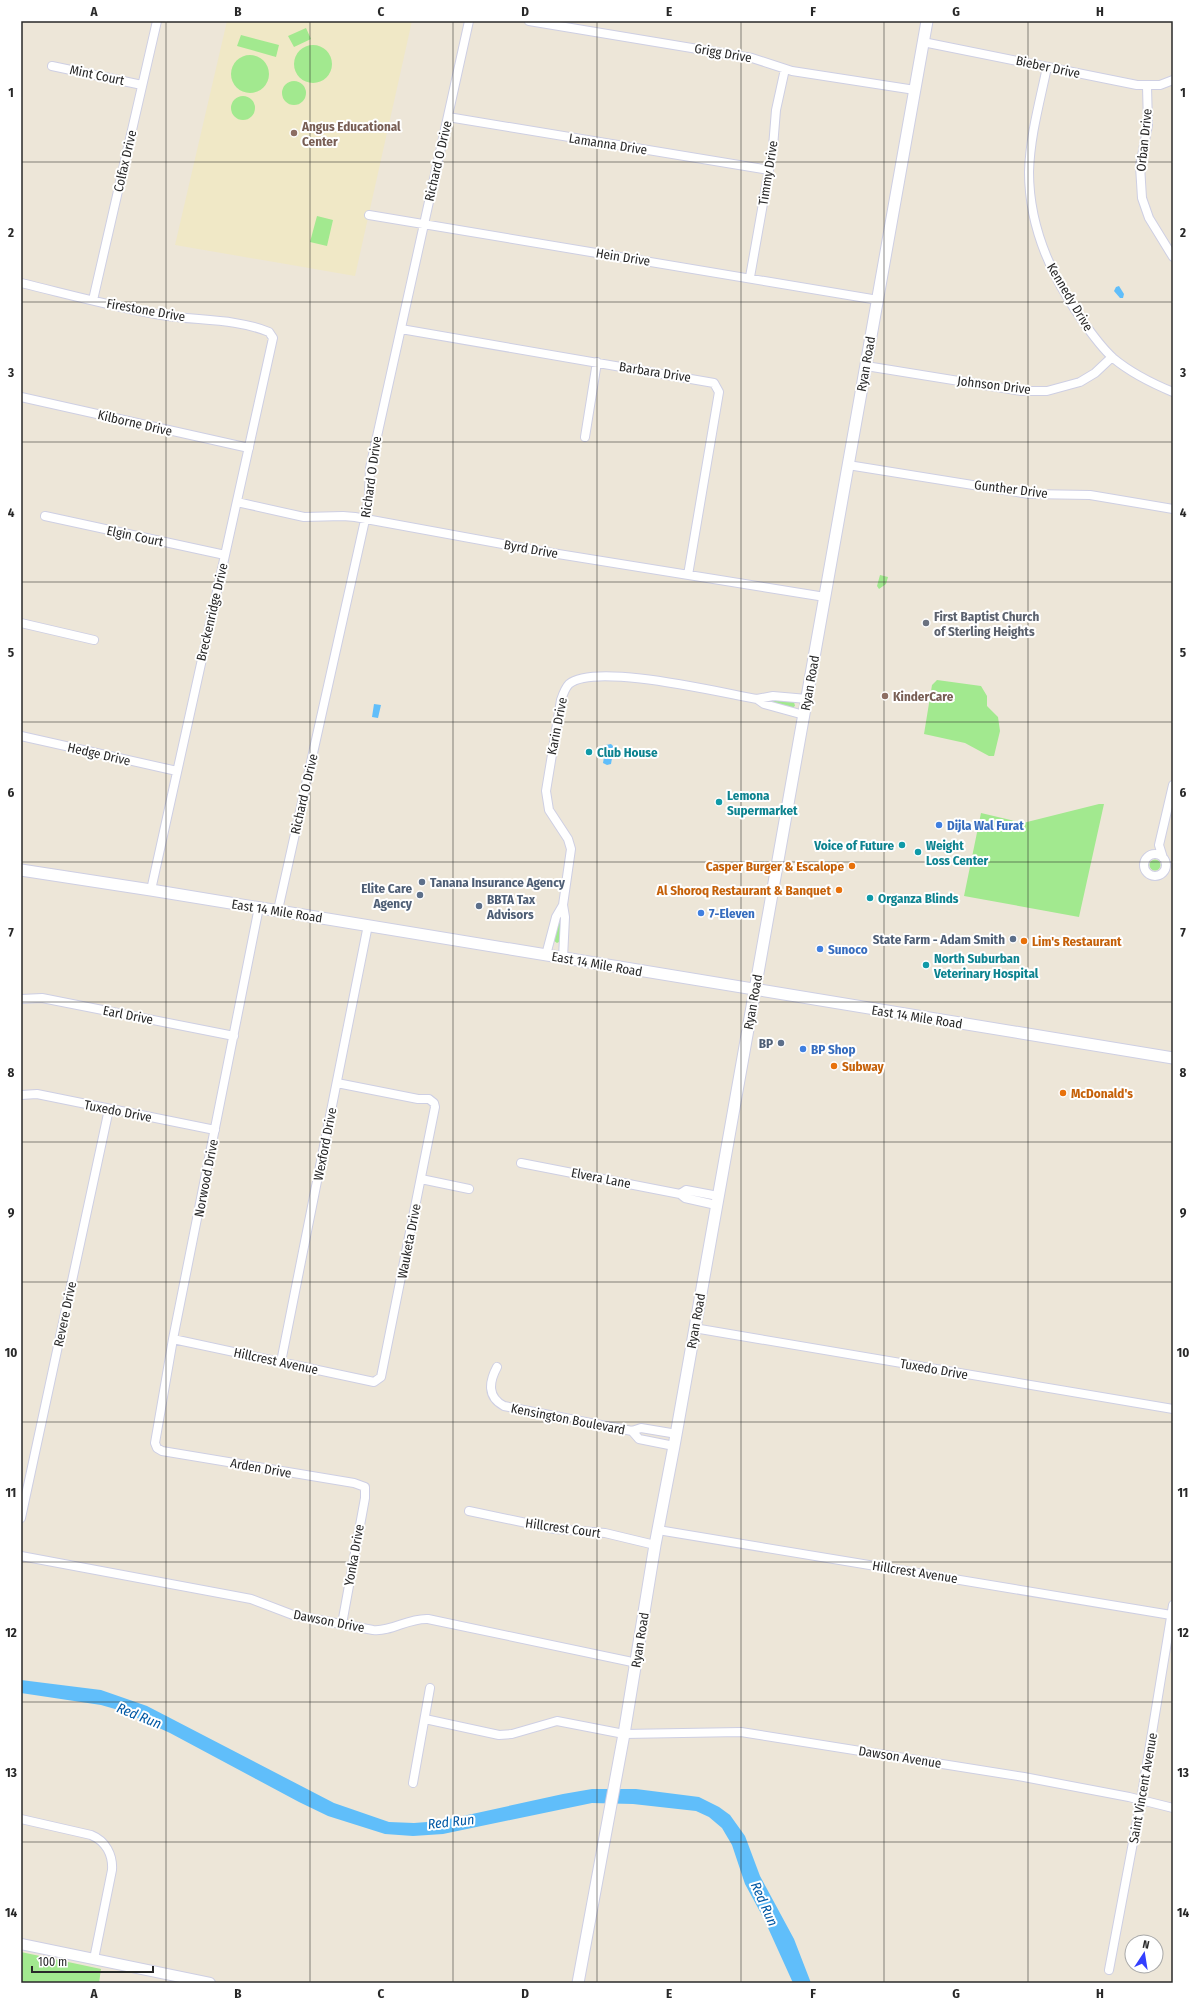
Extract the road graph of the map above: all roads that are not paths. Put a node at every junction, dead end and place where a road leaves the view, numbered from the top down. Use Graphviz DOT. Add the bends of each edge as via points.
graph roads {
  1 [pos="157,21"];
  2 [pos="470,21"];
  3 [pos="529,21"];
  4 [pos="927,21"];
  5 [pos="923,42"];
  6 [pos="52,66"];
  7 [pos="1047,67"];
  8 [pos="785,69"];
  9 [pos="1173,80"];
  10 [pos="142,85"];
  11 [pos="1147,86"];
  12 [pos="915,90"];
  13 [pos="448,117"];
  14 [pos="769,170"];
  15 [pos="369,215"];
  16 [pos="424,224"];
  17 [pos="1173,257"];
  18 [pos="750,277"];
  19 [pos="21,284"];
  20 [pos="93,300"];
  21 [pos="878,300"];
  22 [pos="401,329"];
  23 [pos="272,335"];
  24 [pos="1112,357"];
  25 [pos="597,362"];
  26 [pos="866,366"];
  27 [pos="1173,392"];
  28 [pos="21,397"];
  29 [pos="585,437"];
  30 [pos="249,448"];
  31 [pos="848,465"];
  32 [pos="237,502"];
  33 [pos="1173,509"];
  34 [pos="45,516"];
  35 [pos="365,520"];
  36 [pos="225,555"];
  37 [pos="688,575"];
  38 [pos="825,597"];
  39 [pos="21,623"];
  40 [pos="94,640"];
  41 [pos="757,699"];
  42 [pos="807,699"];
  43 [pos="804,715"];
  44 [pos="21,736"];
  45 [pos="176,771"];
  46 [pos="1173,785"];
  47 [pos="1159,845"];
  48 [pos="1150,856"];
  49 [pos="1163,858"];
  50 [pos="21,870"];
  51 [pos="151,890"];
  52 [pos="563,905"];
  53 [pos="259,907"];
  54 [pos="278,910"];
  55 [pos="368,925"];
  56 [pos="546,955"];
  57 [pos="563,958"];
  58 [pos="755,990"];
  59 [pos="21,999"];
  60 [pos="234,1036"];
  61 [pos="1173,1058"];
  62 [pos="337,1083"];
  63 [pos="21,1095"];
  64 [pos="109,1109"];
  65 [pos="215,1130"];
  66 [pos="521,1163"];
  67 [pos="421,1180"];
  68 [pos="469,1189"];
  69 [pos="717,1200"];
  70 [pos="694,1328"];
  71 [pos="173,1339"];
  72 [pos="281,1362"];
  73 [pos="497,1367"];
  74 [pos="378,1380"];
  75 [pos="1173,1409"];
  76 [pos="632,1431"];
  77 [pos="677,1434"];
  78 [pos="674,1446"];
  79 [pos="157,1448"];
  80 [pos="364,1487"];
  81 [pos="469,1511"];
  82 [pos="21,1518"];
  83 [pos="658,1530"];
  84 [pos="655,1545"];
  85 [pos="21,1556"];
  86 [pos="1173,1605"];
  87 [pos="1171,1615"];
  88 [pos="342,1624"];
  89 [pos="637,1663"];
  90 [pos="430,1688"];
  91 [pos="425,1719"];
  92 [pos="624,1734"];
  93 [pos="413,1783"];
  94 [pos="1141,1800"];
  95 [pos="1173,1808"];
  96 [pos="21,1820"];
  97 [pos="21,1944"];
  98 [pos="94,1959"];
  99 [pos="1109,1970"];
  100 [pos="210,1983"];
  101 [pos="578,1983"];
  1 -- 10 [label="street, Colfax Drive"];
  2 -- 13 [label="street, Richard O Drive"];
  3 -- 8 [label="street, Grigg Drive" via="752,58"];
  4 -- 5 [label="main road, Ryan Road"];
  5 -- 7 [label="street, Bieber Drive"];
  5 -- 12 [label="main road, Ryan Road"];
  6 -- 10 [label="street, Mint Court"];
  7 -- 11 [label="street, Bieber Drive"];
  7 -- 24 [label="street, Kennedy Drive" via="1029,171 1037,234 1049,265 1078,314"];
  8 -- 12 [label="street, Grigg Drive"];
  8 -- 14 [label="street, Timmy Drive" via="776,110"];
  9 -- 11 [label="street, Bieber Drive"];
  10 -- 20 [label="street, Colfax Drive"];
  11 -- 17 [label="street, Orban Drive" via="1149,119 1140,166 1142,198 1148,218"];
  12 -- 21 [label="main road, Ryan Road"];
  13 -- 14 [label="street, Lamanna Drive"];
  13 -- 16 [label="street, Richard O Drive"];
  14 -- 18 [label="street, Timmy Drive"];
  15 -- 16 [label="street, Hein Drive"];
  16 -- 18 [label="street, Hein Drive"];
  16 -- 22 [label="street, Richard O Drive"];
  18 -- 21 [label="street, Hein Drive"];
  19 -- 20 [label="street, Firestone Drive"];
  20 -- 23 [label="street, Firestone Drive" via="159,314 222,321 266,331"];
  21 -- 26 [label="main road, Ryan Road"];
  22 -- 25 [label="street, Barbara Drive"];
  22 -- 35 [label="street, Richard O Drive" via="370,468"];
  23 -- 30 [label="street, Breckenridge Drive" via="273,342"];
  24 -- 26 [label="street, Johnson Drive" via="1095,373 1080,382 1047,391 1013,390"];
  24 -- 27 [label="street, Kennedy Drive" via="1134,374"];
  25 -- 29 [label="street"];
  25 -- 37 [label="street, Barbara Drive" via="711,381 719,388"];
  26 -- 31 [label="main road, Ryan Road"];
  28 -- 30 [label="street, Kilborne Drive"];
  30 -- 32 [label="street, Breckenridge Drive"];
  31 -- 33 [label="street, Gunther Drive" via="1029,494 1090,495"];
  31 -- 38 [label="main road, Ryan Road"];
  32 -- 35 [label="street, Byrd Drive" via="304,517 343,516"];
  32 -- 36 [label="street, Breckenridge Drive"];
  34 -- 36 [label="street, Elgin Court"];
  35 -- 37 [label="street, Byrd Drive"];
  35 -- 54 [label="street, Richard O Drive"];
  36 -- 45 [label="street, Breckenridge Drive"];
  37 -- 38 [label="street, Byrd Drive"];
  38 -- 42 [label="main road, Ryan Road"];
  39 -- 40 [label="street"];
  41 -- 42 [label="street, Karin Drive" via="773,696"];
  41 -- 43 [label="street, Karin Drive" via="764,704"];
  41 -- 52 [label="street, Karin Drive" via="621,675 585,678 570,683 564,691 562,700 546,791 549,810 568,839 571,849"];
  42 -- 43 [label="main road, Ryan Road"];
  43 -- 58 [label="main road, Ryan Road"];
  44 -- 45 [label="street, Hedge Drive"];
  45 -- 51 [label="street, Breckenridge Drive"];
  46 -- 47 [label="street"];
  47 -- 48 [label="street"];
  47 -- 49 [label="street"];
  48 -- 49 [label="street" via="1157,855"];
  48 -- 49 [label="street" via="1144,864 1145,871 1151,875 1158,876 1163,872 1166,865"];
  50 -- 51 [label="main road, East 14 Mile Road"];
  51 -- 53 [label="main road, East 14 Mile Road"];
  52 -- 56 [label="street, Karin Drive" via="556,916"];
  52 -- 57 [label="street, Karin Drive"];
  53 -- 54 [label="main road, East 14 Mile Road"];
  53 -- 60 [label="street, Norwood Drive"];
  54 -- 55 [label="main road, East 14 Mile Road"];
  55 -- 56 [label="main road, East 14 Mile Road"];
  55 -- 62 [label="street, Wexford Drive"];
  56 -- 57 [label="main road, East 14 Mile Road"];
  57 -- 58 [label="main road, East 14 Mile Road"];
  58 -- 61 [label="main road, East 14 Mile Road"];
  58 -- 69 [label="main road, Ryan Road"];
  59 -- 60 [label="street, Earl Drive" via="42,998"];
  60 -- 65 [label="street, Norwood Drive"];
  62 -- 67 [label="street, Wauketa Drive" via="432,1100 435,1108"];
  62 -- 72 [label="street, Wexford Drive"];
  63 -- 64 [label="street, Tuxedo Drive" via="37,1094"];
  64 -- 65 [label="street, Tuxedo Drive"];
  64 -- 82 [label="street, Revere Drive"];
  65 -- 71 [label="street, Norwood Drive"];
  66 -- 69 [label="street, Elvera Lane" via="680,1194 685,1198"];
  67 -- 68 [label="street"];
  67 -- 74 [label="street, Wauketa Drive" via="383,1370"];
  69 -- 70 [label="main road, Ryan Road"];
  70 -- 75 [label="street, Tuxedo Drive"];
  70 -- 77 [label="main road, Ryan Road"];
  71 -- 72 [label="street, Hillcrest Avenue"];
  71 -- 79 [label="street, Norwood Drive" via="155,1439"];
  72 -- 74 [label="street, Hillcrest Avenue" via="374,1382"];
  73 -- 76 [label="street, Kensington Boulevard" via="493,1374 491,1392 497,1402 504,1406"];
  76 -- 77 [label="street, Kensington Boulevard" via="641,1428"];
  76 -- 78 [label="street, Kensington Boulevard" via="640,1439"];
  77 -- 78 [label="main road, Ryan Road"];
  78 -- 83 [label="main road, Ryan Road"];
  79 -- 80 [label="street, Arden Drive" via="173,1453 354,1483"];
  80 -- 88 [label="street, Yonka Drive" via="365,1498"];
  81 -- 84 [label="street, Hillcrest Court" via="555,1530 605,1533"];
  83 -- 84 [label="main road, Ryan Road"];
  83 -- 87 [label="street, Hillcrest Avenue"];
  84 -- 89 [label="main road, Ryan Road"];
  85 -- 88 [label="street, Dawson Drive" via="235,1596 293,1615"];
  86 -- 87 [label="street, Saint Vincent Avenue"];
  87 -- 94 [label="street, Saint Vincent Avenue"];
  88 -- 89 [label="street, Dawson Drive" via="378,1631 414,1619 428,1619"];
  89 -- 92 [label="main road, Ryan Road"];
  90 -- 91 [label="street"];
  91 -- 92 [label="street, Dawson Avenue" via="499,1735 556,1722"];
  91 -- 93 [label="street"];
  92 -- 94 [label="street, Dawson Avenue" via="725,1731 767,1735 1024,1777"];
  92 -- 101 [label="main road, Ryan Road"];
  94 -- 95 [label="street, Dawson Avenue"];
  94 -- 99 [label="street, Saint Vincent Avenue"];
  96 -- 98 [label="street" via="91,1835 100,1840 109,1851 112,1870"];
  97 -- 98 [label="street"];
  98 -- 100 [label="street"];
}
